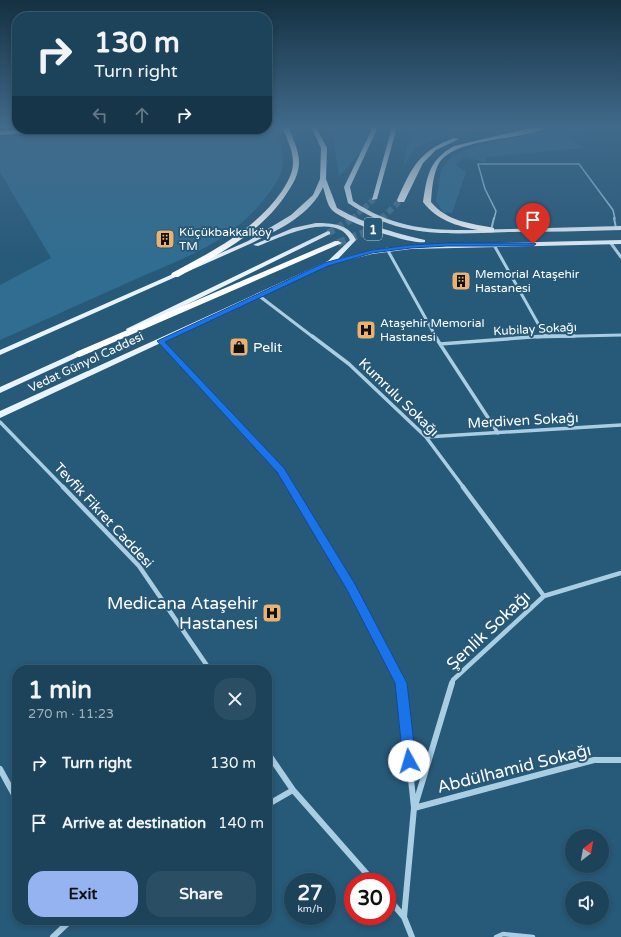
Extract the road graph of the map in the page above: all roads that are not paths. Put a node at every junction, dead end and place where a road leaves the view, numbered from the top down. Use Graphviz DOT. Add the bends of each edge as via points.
graph roads {
  1 [pos="295,171"];
  2 [pos="323,171"];
  3 [pos="355,171"];
  4 [pos="382,171"];
  5 [pos="415,171"];
  6 [pos="432,171"];
  7 [pos="480,171"];
  8 [pos="584,171"];
  9 [pos="323,179"];
  10 [pos="374,199"];
  11 [pos="400,200"];
  12 [pos="619,228"];
  13 [pos="491,230"];
  14 [pos="328,233"];
  15 [pos="610,242"];
  16 [pos="621,242"];
  17 [pos="338,243"];
  18 [pos="447,244"];
  19 [pos="494,245"];
  20 [pos="387,249"];
  21 [pos="621,257"];
  22 [pos="326,264"];
  23 [pos="175,275"];
  24 [pos="258,295"];
  25 [pos="621,335"];
  26 [pos="545,336"];
  27 [pos="160,341"];
  28 [pos="440,344"];
  29 [pos="0,353"];
  30 [pos="80,354"];
  31 [pos="0,390"];
  32 [pos="0,415"];
  33 [pos="0,422"];
  34 [pos="621,425"];
  35 [pos="498,433"];
  36 [pos="426,437"];
  37 [pos="621,573"];
  38 [pos="544,596"];
  39 [pos="207,665"];
  40 [pos="272,759"];
  41 [pos="621,760"];
  42 [pos="0,769"];
  43 [pos="293,790"];
  44 [pos="12,791"];
  45 [pos="272,802"];
  46 [pos="414,808"];
  47 [pos="366,873"];
  48 [pos="396,908"];
  49 [pos="404,917"];
  50 [pos="66,925"];
  51 [pos="53,937"];
  52 [pos="412,937"];
  53 [pos="496,937"];
  54 [pos="533,937"];
  1 -- 23 [label="highway" via="294,177 263,221 230,244"];
  2 -- 9 [label="main road"];
  3 -- 13 [label="main road" via="347,187 350,202 382,221 421,231"];
  4 -- 10 [label="main road"];
  5 -- 11 [label="highway"];
  6 -- 13 [label="highway" via="427,202 434,211 451,221"];
  7 -- 13 [label="lane" via="485,189 496,211"];
  8 -- 12 [label="lane" via="612,210"];
  9 -- 18 [label="main road, 1" via="334,209 350,218 392,235"];
  9 -- 23 [label="main road" via="315,196 286,222 250,242"];
  12 -- 13 [label="main road"];
  14 -- 30 [label="main road"];
  15 -- 16 [label="main road, Vedat Günyol Caddesi"];
  15 -- 19 [label="main road, Vedat Günyol Caddesi"];
  15 -- 21 [label="street"];
  17 -- 30 [label="highway"];
  18 -- 19 [label="main road, Vedat Günyol Caddesi"];
  18 -- 20 [label="main road, Vedat Günyol Caddesi"];
  19 -- 26 [label="street"];
  20 -- 22 [label="main road, Vedat Günyol Caddesi"];
  20 -- 28 [label="street"];
  22 -- 23 [label="main road" via="341,254 353,240 345,229 317,224"];
  22 -- 24 [label="main road, Vedat Günyol Caddesi"];
  23 -- 29 [label="main road"];
  24 -- 27 [label="main road, Vedat Günyol Caddesi"];
  24 -- 36 [label="street, Kumrulu Sokağı" via="349,364"];
  25 -- 26 [label="street, Kubilay Sokağı"];
  26 -- 28 [label="street, Kubilay Sokağı"];
  27 -- 32 [label="main road, Vedat Günyol Caddesi"];
  27 -- 46 [label="street" via="280,470 351,587 401,683"];
  28 -- 35 [label="street"];
  30 -- 31 [label="main road"];
  33 -- 39 [label="street, Tevfik Fikret Caddesi" via="138,566"];
  34 -- 35 [label="street, Merdiven Sokağı"];
  35 -- 36 [label="street, Merdiven Sokağı"];
  36 -- 38 [label="street, Kumrulu Sokağı"];
  37 -- 38 [label="street, Şenlik Sokağı"];
  38 -- 46 [label="street, Şenlik Sokağı" via="453,680"];
  40 -- 43 [label="street"];
  41 -- 46 [label="street, Abdülhamid Sokağı" via="594,760"];
  42 -- 44 [label="street"];
  43 -- 45 [label="street"];
  43 -- 47 [label="street"];
  46 -- 49 [label="street"];
  48 -- 49 [label="street"];
  49 -- 52 [label="street"];
  50 -- 51 [label="street"];
  53 -- 54 [label="lane" via="503,934"];
}
